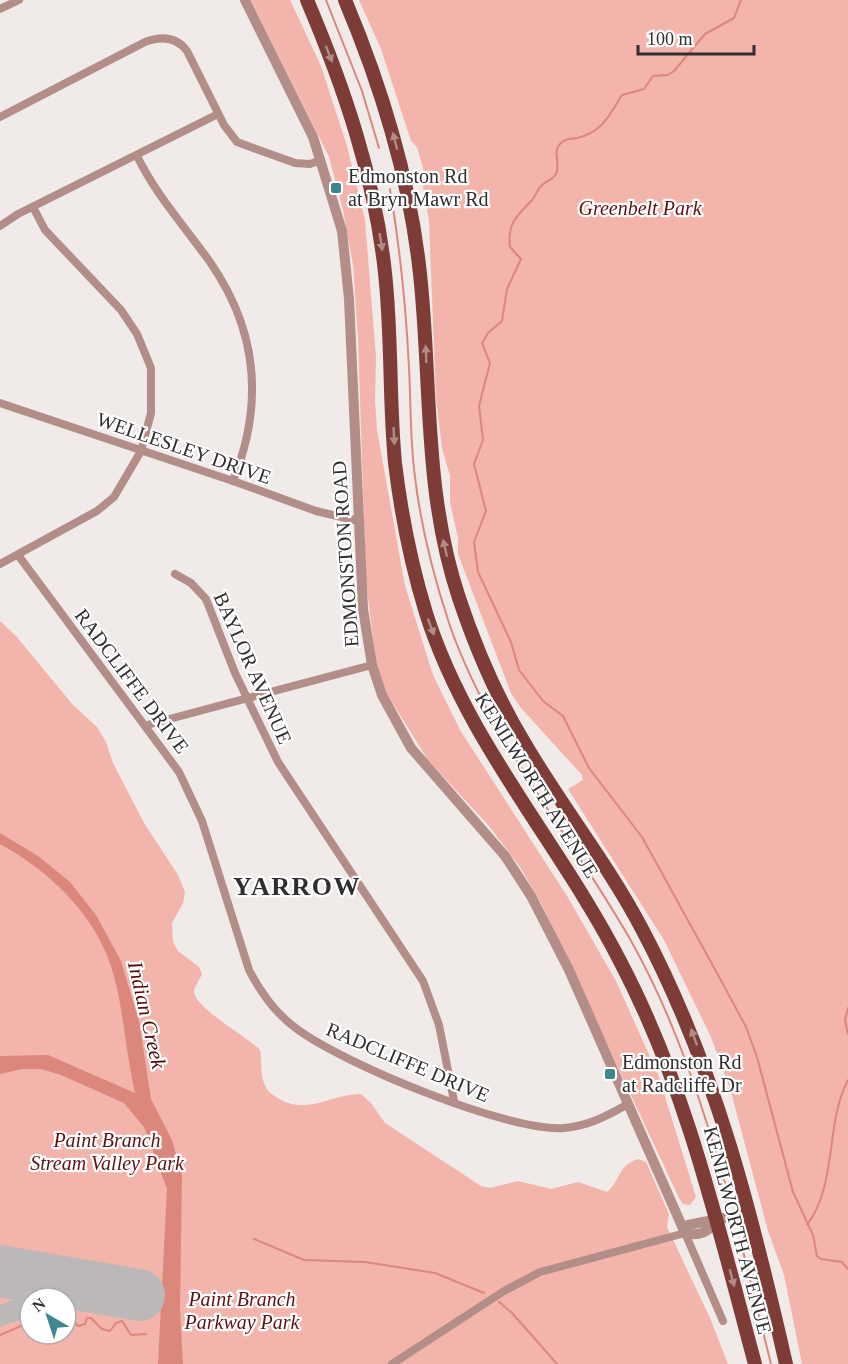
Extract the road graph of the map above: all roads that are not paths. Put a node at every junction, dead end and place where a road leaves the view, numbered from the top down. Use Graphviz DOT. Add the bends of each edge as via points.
graph roads {
  1 [pos="245,0"];
  2 [pos="307,0"];
  3 [pos="345,0"];
  4 [pos="13,1"];
  5 [pos="0,9"];
  6 [pos="218,114"];
  7 [pos="0,117"];
  8 [pos="136,156"];
  9 [pos="321,160"];
  10 [pos="33,207"];
  11 [pos="0,226"];
  12 [pos="0,403"];
  13 [pos="141,451"];
  14 [pos="233,481"];
  15 [pos="359,521"];
  16 [pos="18,555"];
  17 [pos="0,564"];
  18 [pos="175,574"];
  19 [pos="372,665"];
  20 [pos="249,698"];
  21 [pos="147,725"];
  22 [pos="454,1101"];
  23 [pos="628,1104"];
  24 [pos="749,1213"];
  25 [pos="717,1221"];
  26 [pos="685,1233"];
  27 [pos="723,1321"];
  28 [pos="393,1364"];
  29 [pos="755,1364"];
  30 [pos="786,1364"];
  1 -- 9 [label="street, EDMONSTON ROAD" via="314,137"];
  2 -- 25 [label="main road, KENILWORTH AVENUE, one-way" via="342,88 371,190 387,291 395,463 409,552 427,616 477,732 599,923 649,1019 685,1113"];
  24 -- 3 [label="main road, KENILWORTH AVENUE, one-way" via="720,1106 674,991 624,896 513,725 487,673 458,596 434,493 425,324 412,218 384,104"];
  4 -- 5 [label="street"];
  6 -- 7 [label="street" via="184,47 160,38 145,42"];
  6 -- 8 [label="street"];
  6 -- 9 [label="street" via="233,138 252,149 295,163"];
  8 -- 10 [label="street"];
  8 -- 14 [label="street" via="221,280 245,335 252,366 252,420"];
  9 -- 15 [label="street, EDMONSTON ROAD" via="342,231 347,265"];
  10 -- 11 [label="street"];
  10 -- 13 [label="street" via="45,230 121,310 148,357 152,398"];
  12 -- 13 [label="street, WELLESLEY DRIVE"];
  13 -- 14 [label="street, WELLESLEY DRIVE"];
  13 -- 16 [label="street" via="120,489 106,505"];
  14 -- 15 [label="street, WELLESLEY DRIVE" via="316,511"];
  15 -- 19 [label="street, EDMONSTON ROAD" via="363,609"];
  16 -- 17 [label="street"];
  16 -- 21 [label="street, RADCLIFFE DRIVE"];
  18 -- 20 [label="street, BAYLOR AVENUE" via="192,583 207,599 235,673"];
  19 -- 20 [label="street"];
  19 -- 23 [label="street, EDMONSTON ROAD" via="382,695 411,748 505,856 531,896 569,970"];
  20 -- 21 [label="street"];
  20 -- 22 [label="street, BAYLOR AVENUE" via="278,762 423,981 439,1025"];
  21 -- 22 [label="street, RADCLIFFE DRIVE" via="188,789 202,821 249,970 270,1002 298,1030 326,1046"];
  22 -- 23 [label="street, RADCLIFFE DRIVE" via="505,1120 550,1128 590,1123"];
  23 -- 26 [label="street, EDMONSTON ROAD"];
  24 -- 25 [label="street"];
  24 -- 30 [label="main road, KENILWORTH AVENUE"];
  25 -- 26 [label="street" via="709,1231"];
  25 -- 29 [label="main road, KENILWORTH AVENUE, one-way"];
  26 -- 27 [label="street, EDMONSTON ROAD"];
  26 -- 28 [label="street" via="540,1272"];
}
